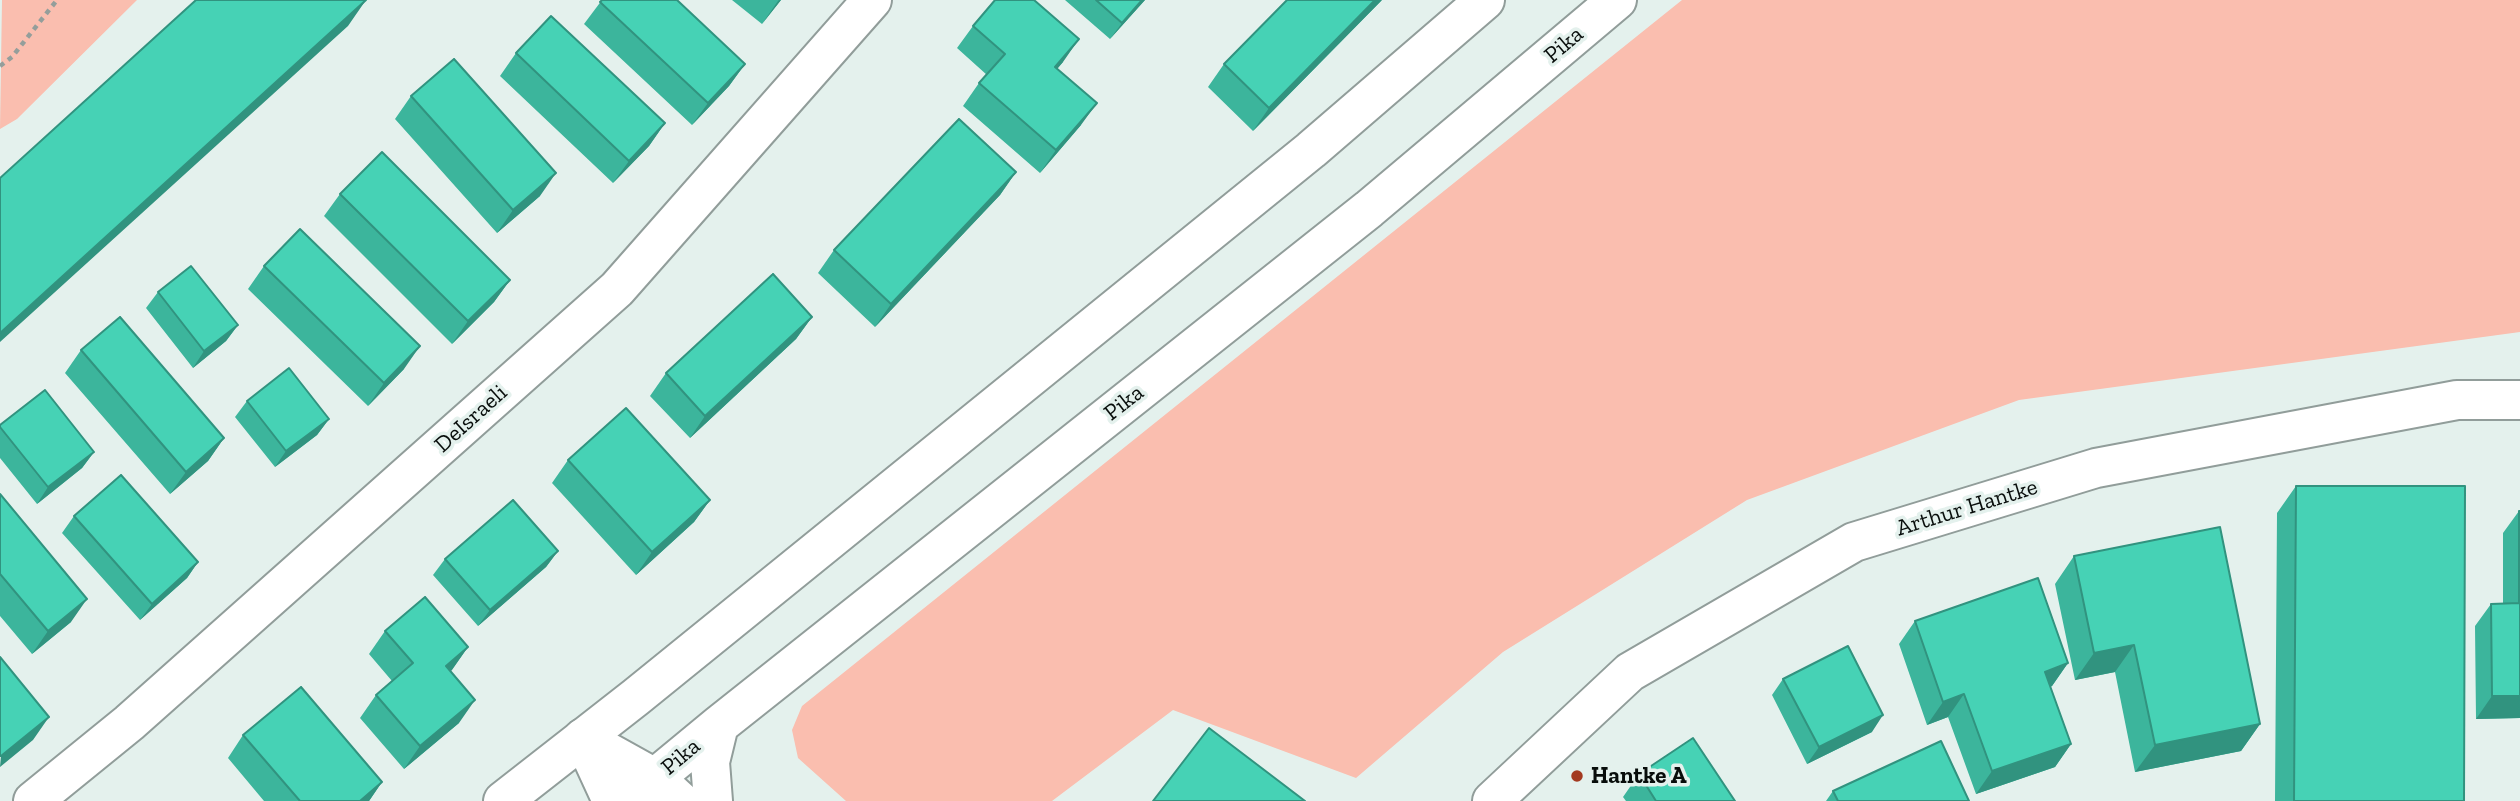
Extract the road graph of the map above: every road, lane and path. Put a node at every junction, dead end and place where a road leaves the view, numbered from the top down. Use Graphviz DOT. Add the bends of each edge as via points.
graph roads {
  1 [pos="57,0"];
  2 [pos="872,0"];
  3 [pos="1485,0"];
  4 [pos="1617,0"];
  5 [pos="0,66"];
  6 [pos="2520,400"];
  7 [pos="719,725"];
  8 [pos="583,738"];
  9 [pos="654,793"];
  10 [pos="33,801"];
  11 [pos="503,801"];
  12 [pos="612,801"];
  13 [pos="713,801"];
  14 [pos="1492,801"];
  1 -- 5 [label="path"];
  2 -- 10 [label="main road, DeIsraeli" via="617,289 129,723"];
  3 -- 8 [label="main road" via="1311,150"];
  4 -- 7 [label="main road, Pika" via="1370,209"];
  6 -- 14 [label="main road, Arthur Hantke" via="2457,400 2096,468 1854,542 1630,672"];
  7 -- 9 [label="main road, Pika"];
  7 -- 13 [label="main road" via="710,762"];
  8 -- 9 [label="main road"];
  8 -- 11 [label="main road"];
  8 -- 12 [label="main road"];
}
